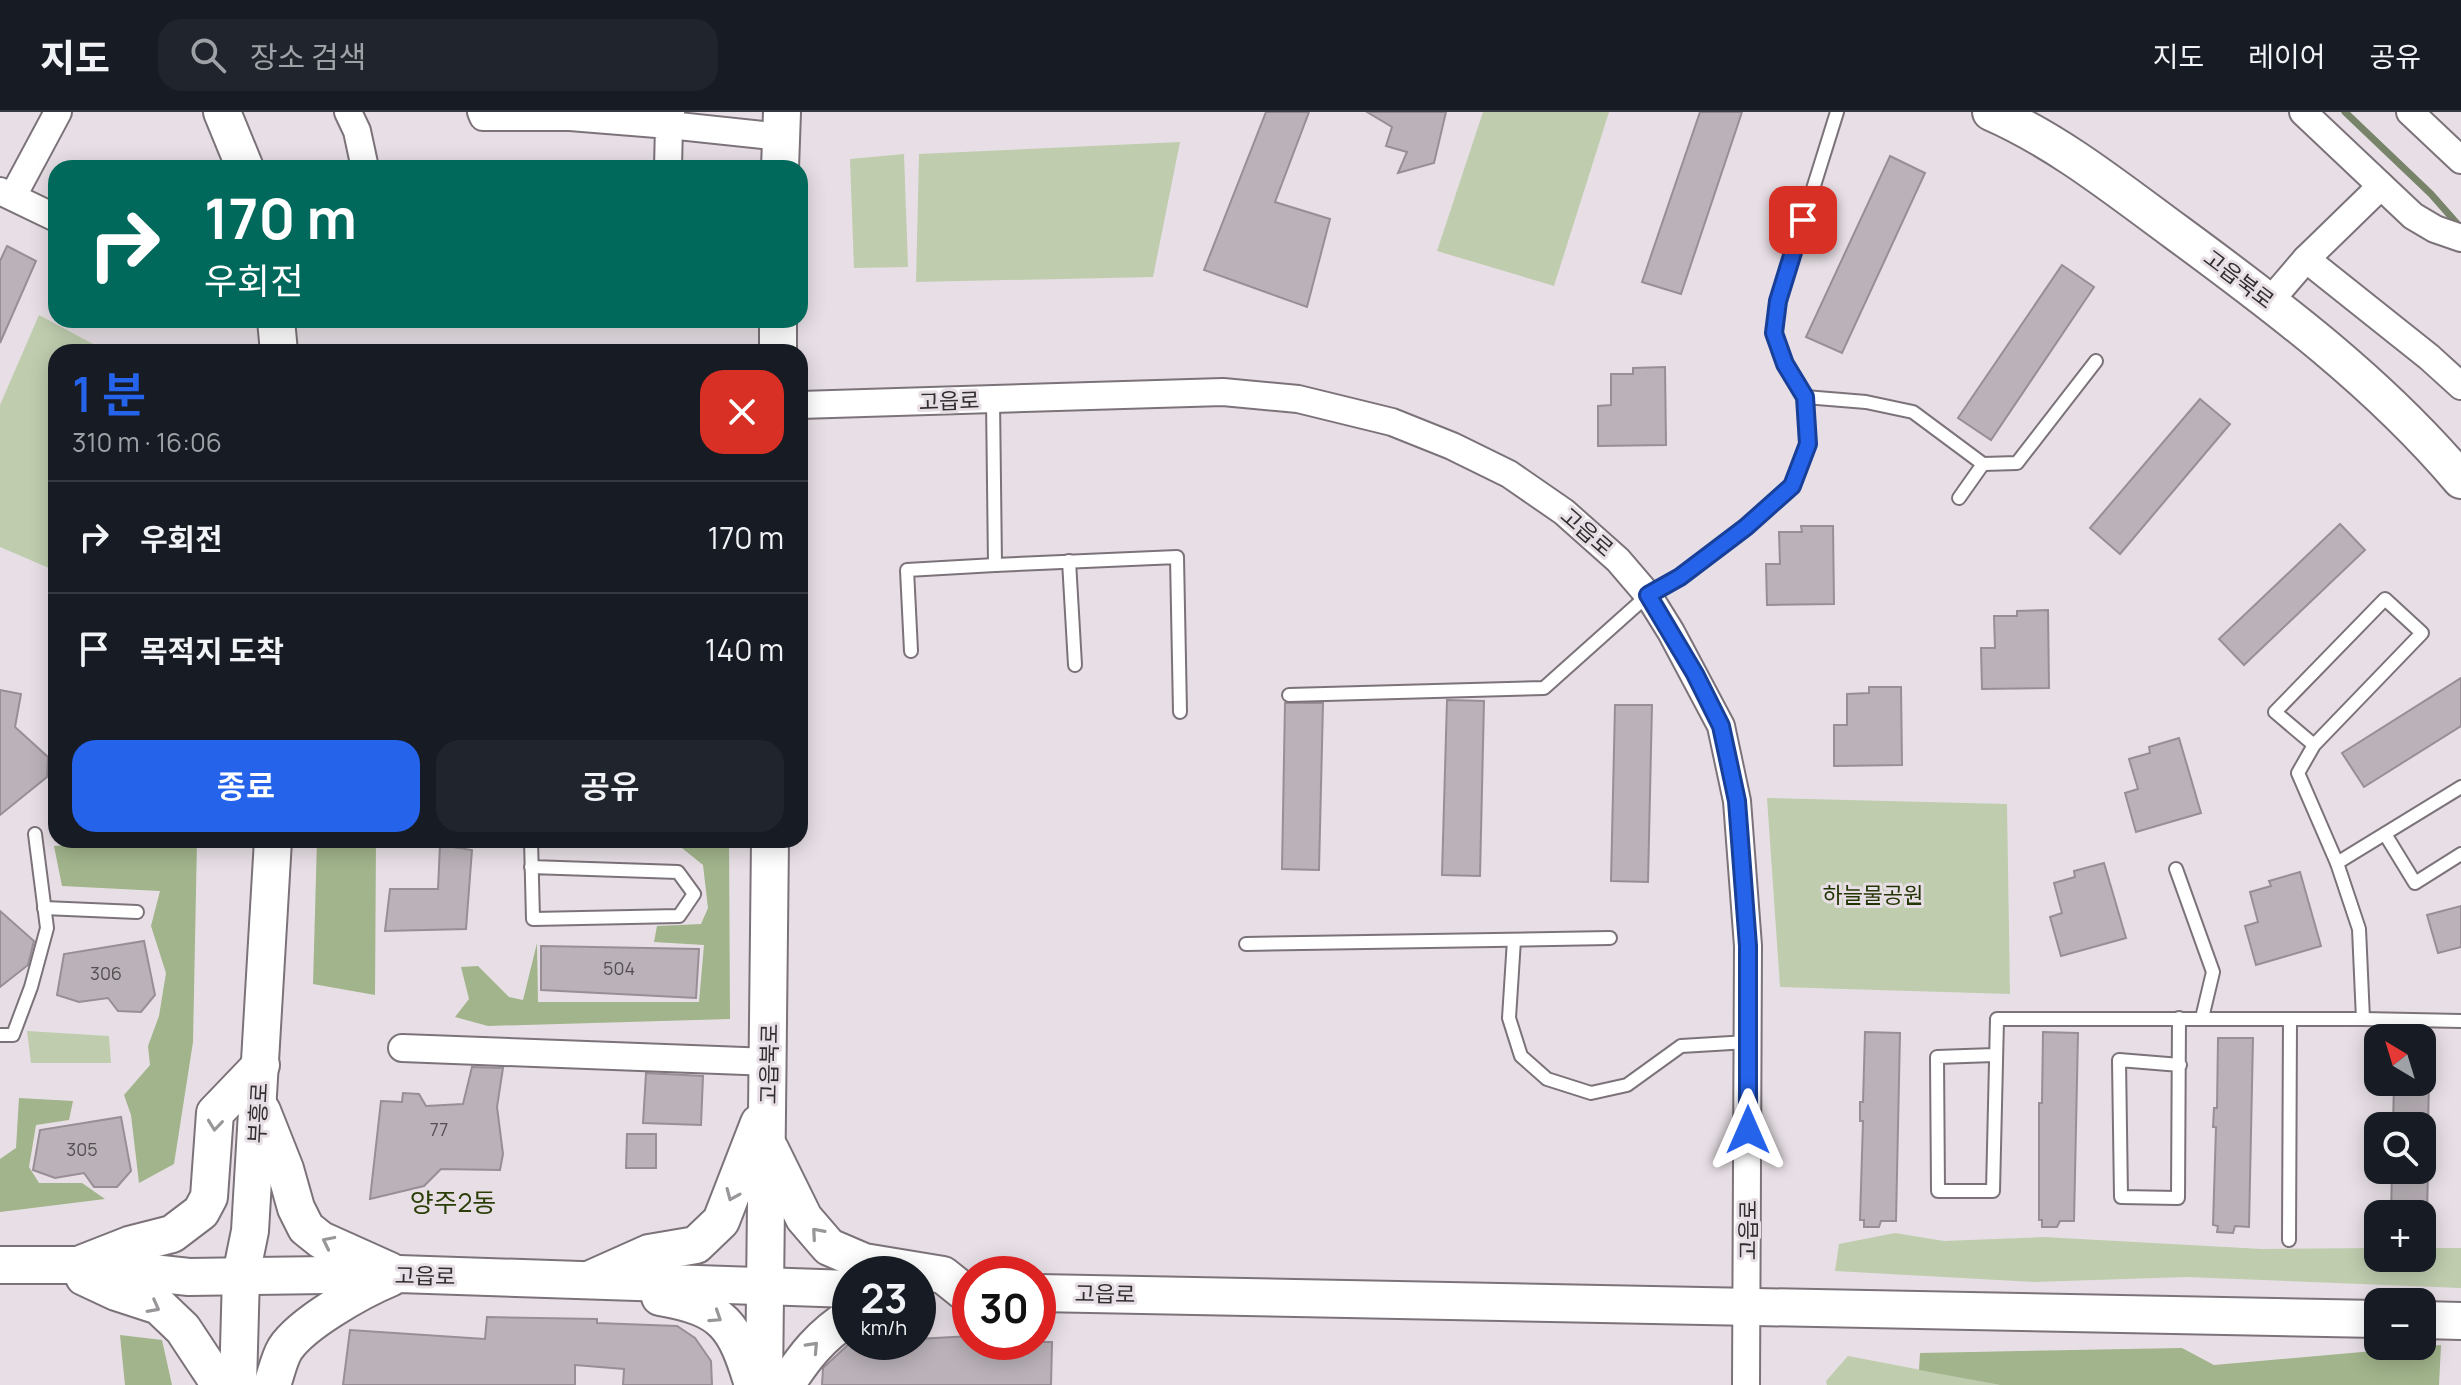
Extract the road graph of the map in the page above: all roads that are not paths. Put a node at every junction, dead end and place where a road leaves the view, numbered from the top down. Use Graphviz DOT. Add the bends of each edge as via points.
graph roads {
  1 [pos="58,112"];
  2 [pos="222,112"];
  3 [pos="348,112"];
  4 [pos="481,112"];
  5 [pos="1837,112"];
  6 [pos="1991,112"];
  7 [pos="2303,112"];
  8 [pos="2410,112"];
  9 [pos="570,114"];
  10 [pos="670,119"];
  11 [pos="781,139"];
  12 [pos="242,160"];
  13 [pos="363,160"];
  14 [pos="668,160"];
  15 [pos="2461,160"];
  16 [pos="2381,186"];
  17 [pos="6,194"];
  18 [pos="48,214"];
  19 [pos="2461,238"];
  20 [pos="2306,259"];
  21 [pos="2270,301"];
  22 [pos="2096,361"];
  23 [pos="2461,386"];
  24 [pos="1805,397"];
  25 [pos="993,400"];
  26 [pos="808,405"];
  27 [pos="1983,464"];
  28 [pos="2461,480"];
  29 [pos="1959,498"];
  30 [pos="1069,561"];
  31 [pos="995,565"];
  32 [pos="1648,595"];
  33 [pos="911,651"];
  34 [pos="1075,665"];
  35 [pos="1289,695"];
  36 [pos="1180,712"];
  37 [pos="2314,745"];
  38 [pos="2461,787"];
  39 [pos="35,834"];
  40 [pos="2385,834"];
  41 [pos="273,848"];
  42 [pos="531,848"];
  43 [pos="770,848"];
  44 [pos="2461,854"];
  45 [pos="2337,863"];
  46 [pos="531,867"];
  47 [pos="2176,869"];
  48 [pos="44,908"];
  49 [pos="137,912"];
  50 [pos="1610,938"];
  51 [pos="1514,940"];
  52 [pos="1246,944"];
  53 [pos="2179,1018"];
  54 [pos="2202,1018"];
  55 [pos="2290,1019"];
  56 [pos="2363,1019"];
  57 [pos="2461,1021"];
  58 [pos="0,1035"];
  59 [pos="1748,1042"];
  60 [pos="402,1048"];
  61 [pos="1994,1055"];
  62 [pos="261,1065"];
  63 [pos="2180,1065"];
  64 [pos="769,1079"];
  65 [pos="258,1102"];
  66 [pos="768,1145"];
  67 [pos="2289,1240"];
  68 [pos="0,1265"];
  69 [pos="68,1265"];
  70 [pos="399,1274"];
  71 [pos="241,1275"];
  72 [pos="573,1280"];
  73 [pos="952,1281"];
  74 [pos="766,1287"];
  75 [pos="832,1289"];
  76 [pos="1056,1293"];
  77 [pos="1748,1307"];
  78 [pos="2364,1319"];
  79 [pos="2436,1320"];
  80 [pos="2461,1321"];
  81 [pos="832,1328"];
  82 [pos="220,1385"];
  83 [pos="238,1385"];
  84 [pos="272,1385"];
  85 [pos="753,1385"];
  86 [pos="764,1385"];
  87 [pos="786,1385"];
  88 [pos="1746,1385"];
  1 -- 17 [label="street"];
  2 -- 12 [label="street"];
  3 -- 13 [label="street"];
  4 -- 9 [label="street" via="483,117"];
  5 -- 24 [label="lane" via="1778,301 1774,333"];
  6 -- 21 [label="street, 고읍북로" via="2074,157"];
  7 -- 16 [label="street"];
  8 -- 15 [label="street"];
  9 -- 10 [label="street"];
  10 -- 11 [label="street"];
  10 -- 14 [label="street"];
  16 -- 19 [label="street" via="2413,216"];
  16 -- 20 [label="street"];
  17 -- 18 [label="street"];
  20 -- 21 [label="street"];
  20 -- 23 [label="street"];
  21 -- 28 [label="street, 고읍북로" via="2425,437"];
  22 -- 27 [label="lane" via="2017,463"];
  24 -- 27 [label="lane" via="1913,412"];
  24 -- 32 [label="lane" via="1808,444 1792,486 1680,577"];
  25 -- 26 [label="street, 고읍로"];
  25 -- 31 [label="lane"];
  25 -- 32 [label="street, 고읍로" via="1223,392 1298,399 1392,422 1509,474 1564,512"];
  27 -- 29 [label="lane"];
  30 -- 31 [label="lane"];
  30 -- 34 [label="lane"];
  30 -- 36 [label="lane" via="1177,557"];
  31 -- 33 [label="lane" via="907,570"];
  32 -- 35 [label="lane" via="1544,688"];
  32 -- 59 [label="street, 고읍로" via="1721,726 1737,801 1748,946"];
  37 -- 37 [label="lane" via="2422,633 2385,599 2275,712"];
  37 -- 45 [label="lane" via="2298,773"];
  38 -- 40 [label="lane"];
  39 -- 48 [label="lane"];
  40 -- 44 [label="lane" via="2415,883"];
  40 -- 45 [label="lane"];
  41 -- 62 [label="street, 부흥로"];
  42 -- 46 [label="lane"];
  43 -- 64 [label="street, 고읍북로"];
  45 -- 56 [label="lane" via="2359,929"];
  46 -- 46 [label="lane" via="533,919 679,916 694,894 678,872"];
  47 -- 54 [label="lane" via="2213,972"];
  48 -- 49 [label="lane"];
  48 -- 58 [label="lane" via="47,928 31,987 13,1035"];
  50 -- 51 [label="lane"];
  51 -- 52 [label="lane"];
  51 -- 59 [label="lane" via="1509,1018 1521,1056 1547,1079 1591,1093 1627,1085 1681,1046"];
  53 -- 54 [label="lane"];
  53 -- 61 [label="lane" via="1997,1019"];
  53 -- 63 [label="lane"];
  54 -- 55 [label="lane"];
  55 -- 56 [label="lane"];
  55 -- 67 [label="lane"];
  56 -- 57 [label="lane"];
  59 -- 77 [label="street, 고읍로"];
  60 -- 64 [label="street"];
  61 -- 61 [label="lane" via="1993,1191 1938,1191 1937,1057"];
  62 -- 65 [label="street, 부흥로"];
  62 -- 69 [label="street, one-way" via="215,1113 209,1197 201,1212 172,1234"];
  63 -- 63 [label="lane" via="2178,1198 2121,1197 2119,1060"];
  64 -- 66 [label="street, 고읍북로"];
  64 -- 72 [label="street, one-way" via="721,1221 696,1245 649,1253"];
  70 -- 65 [label="street, one-way" via="321,1240 306,1228"];
  65 -- 71 [label="street, 부흥로" via="250,1231"];
  73 -- 66 [label="street, one-way" via="943,1275 864,1262 829,1247 804,1218"];
  66 -- 74 [label="street, 고읍북로"];
  68 -- 69 [label="street, 고읍로"];
  69 -- 71 [label="street, 고읍로" via="189,1277"];
  69 -- 82 [label="street, one-way" via="116,1292 159,1306 183,1329"];
  70 -- 71 [label="street, 고읍로"];
  70 -- 72 [label="street, 고읍로"];
  70 -- 84 [label="street" via="362,1289 303,1330 285,1350"];
  71 -- 83 [label="street, 부흥로"];
  72 -- 74 [label="street, 고읍로"];
  72 -- 85 [label="street, one-way" via="688,1302 723,1319 741,1347"];
  74 -- 75 [label="street, 고읍로"];
  74 -- 86 [label="street, 고읍북로"];
  76 -- 77 [label="street, 고읍로"];
  77 -- 78 [label="street, 고읍로"];
  77 -- 88 [label="street, 고읍로"];
  79 -- 80 [label="street"];
  87 -- 81 [label="street, one-way"];
}
